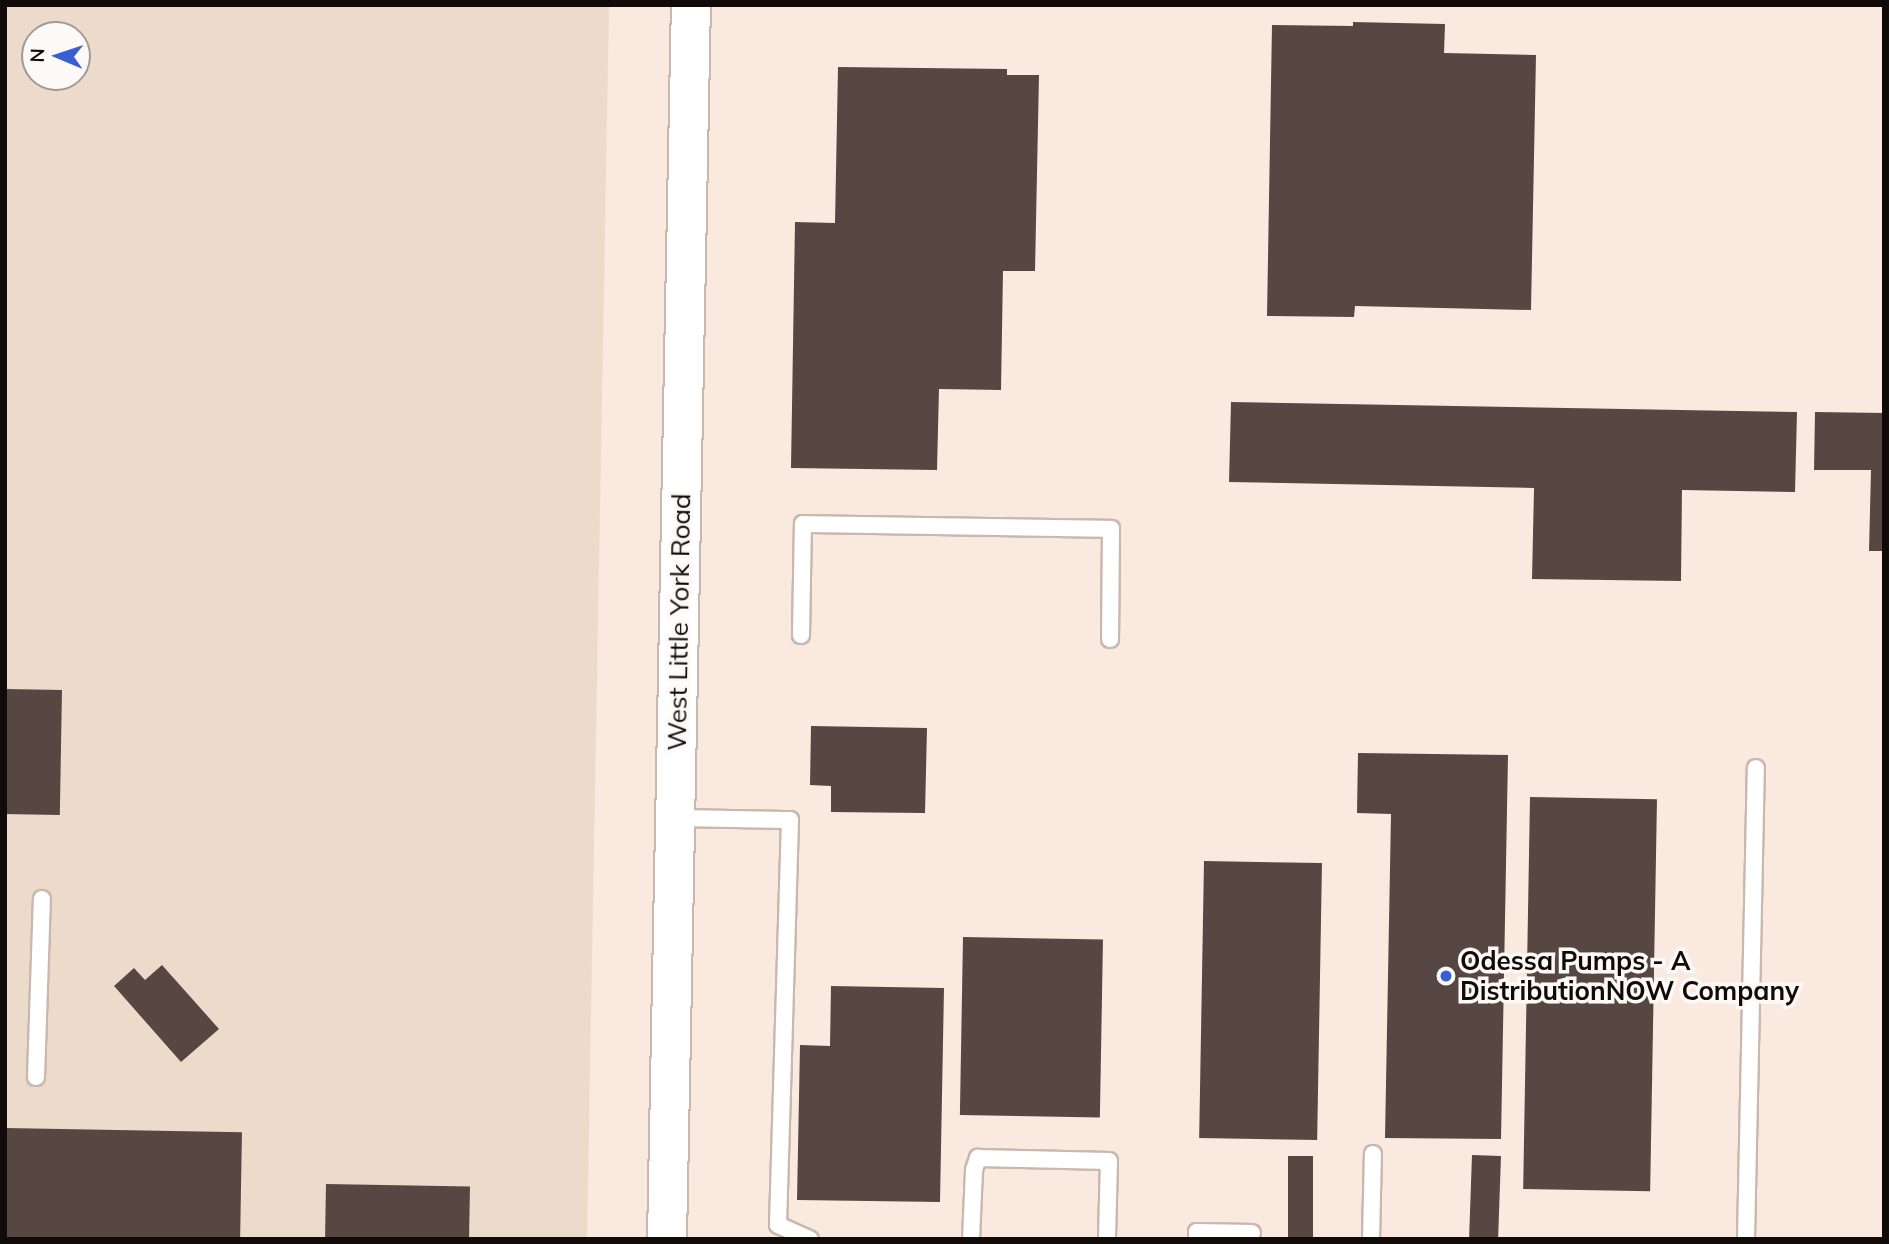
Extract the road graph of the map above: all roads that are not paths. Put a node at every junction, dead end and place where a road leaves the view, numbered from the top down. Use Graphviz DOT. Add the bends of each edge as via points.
graph roads {
  1 [pos="691,5"];
  2 [pos="801,635"];
  3 [pos="1110,639"];
  4 [pos="1756,768"];
  5 [pos="675,818"];
  6 [pos="42,899"];
  7 [pos="36,1077"];
  8 [pos="1373,1154"];
  9 [pos="1252,1233"];
  10 [pos="667,1239"];
  11 [pos="810,1239"];
  12 [pos="971,1239"];
  13 [pos="1107,1239"];
  14 [pos="1197,1239"];
  15 [pos="1371,1239"];
  16 [pos="1746,1239"];
  1 -- 5 [label="main road, West Little York Road"];
  2 -- 3 [label="lane" via="803,524 816,524 1111,529"];
  4 -- 16 [label="lane"];
  5 -- 10 [label="main road, West Little York Road"];
  5 -- 11 [label="lane" via="790,820 778,1225"];
  6 -- 7 [label="lane"];
  8 -- 15 [label="lane"];
  9 -- 14 [label="lane" via="1197,1232"];
  12 -- 13 [label="lane" via="978,1158 1109,1161"];
}
